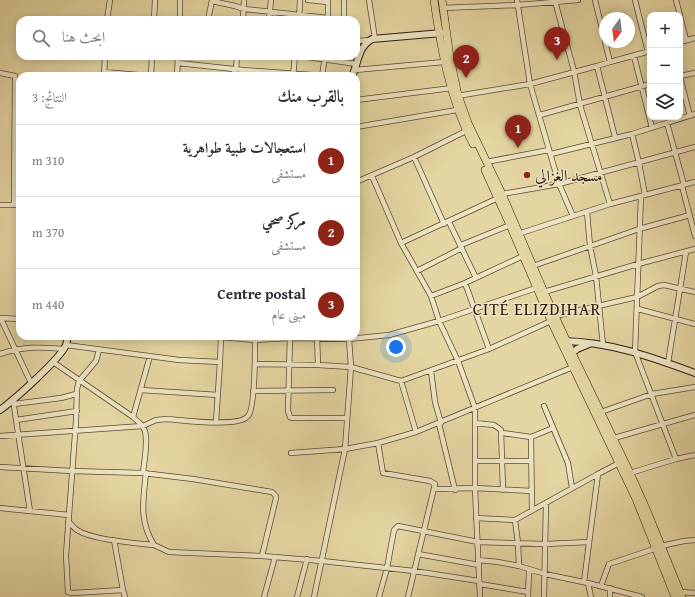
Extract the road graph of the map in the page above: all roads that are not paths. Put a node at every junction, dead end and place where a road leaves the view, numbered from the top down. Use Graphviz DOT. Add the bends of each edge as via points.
graph roads {
  1 [pos="110,0"];
  2 [pos="155,0"];
  3 [pos="180,0"];
  4 [pos="212,0"];
  5 [pos="244,0"];
  6 [pos="271,0"];
  7 [pos="300,0"];
  8 [pos="308,0"];
  9 [pos="344,0"];
  10 [pos="369,0"];
  11 [pos="434,0"];
  12 [pos="442,0"];
  13 [pos="578,0"];
  14 [pos="595,0"];
  15 [pos="635,0"];
  16 [pos="676,0"];
  17 [pos="319,1"];
  18 [pos="328,1"];
  19 [pos="545,1"];
  20 [pos="555,1"];
  21 [pos="518,2"];
  22 [pos="483,3"];
  23 [pos="442,8"];
  24 [pos="244,9"];
  25 [pos="269,12"];
  26 [pos="679,12"];
  27 [pos="108,16"];
  28 [pos="154,16"];
  29 [pos="180,16"];
  30 [pos="209,16"];
  31 [pos="243,16"];
  32 [pos="269,16"];
  33 [pos="293,16"];
  34 [pos="299,16"];
  35 [pos="328,16"];
  36 [pos="344,16"];
  37 [pos="599,16"];
  38 [pos="683,28"];
  39 [pos="442,33"];
  40 [pos="695,38"];
  41 [pos="374,39"];
  42 [pos="686,40"];
  43 [pos="360,41"];
  44 [pos="683,41"];
  45 [pos="607,48"];
  46 [pos="648,48"];
  47 [pos="647,52"];
  48 [pos="360,54"];
  49 [pos="634,56"];
  50 [pos="105,60"];
  51 [pos="152,60"];
  52 [pos="178,60"];
  53 [pos="236,60"];
  54 [pos="295,60"];
  55 [pos="324,60"];
  56 [pos="331,60"];
  57 [pos="358,60"];
  58 [pos="444,62"];
  59 [pos="610,62"];
  60 [pos="178,64"];
  61 [pos="597,66"];
  62 [pos="235,69"];
  63 [pos="354,70"];
  64 [pos="104,72"];
  65 [pos="150,72"];
  66 [pos="177,72"];
  67 [pos="235,72"];
  68 [pos="264,72"];
  69 [pos="293,72"];
  70 [pos="323,72"];
  71 [pos="574,72"];
  72 [pos="695,72"];
  73 [pos="0,73"];
  74 [pos="683,75"];
  75 [pos="530,84"];
  76 [pos="682,84"];
  77 [pos="647,85"];
  78 [pos="642,86"];
  79 [pos="455,93"];
  80 [pos="605,97"];
  81 [pos="360,100"];
  82 [pos="580,105"];
  83 [pos="457,110"];
  84 [pos="540,115"];
  85 [pos="692,115"];
  86 [pos="667,124"];
  87 [pos="360,126"];
  88 [pos="652,128"];
  89 [pos="466,131"];
  90 [pos="632,134"];
  91 [pos="616,138"];
  92 [pos="592,144"];
  93 [pos="695,147"];
  94 [pos="550,152"];
  95 [pos="674,152"];
  96 [pos="414,158"];
  97 [pos="486,162"];
  98 [pos="640,163"];
  99 [pos="600,173"];
  100 [pos="372,176"];
  101 [pos="360,180"];
  102 [pos="695,182"];
  103 [pos="559,184"];
  104 [pos="683,185"];
  105 [pos="643,195"];
  106 [pos="500,196"];
  107 [pos="610,204"];
  108 [pos="0,205"];
  109 [pos="14,205"];
  110 [pos="587,212"];
  111 [pos="690,215"];
  112 [pos="573,216"];
  113 [pos="446,223"];
  114 [pos="510,225"];
  115 [pos="639,229"];
  116 [pos="517,234"];
  117 [pos="695,236"];
  118 [pos="401,243"];
  119 [pos="590,246"];
  120 [pos="462,247"];
  121 [pos="695,249"];
  122 [pos="686,252"];
  123 [pos="523,256"];
  124 [pos="638,264"];
  125 [pos="533,266"];
  126 [pos="417,271"];
  127 [pos="596,276"];
  128 [pos="476,278"];
  129 [pos="465,283"];
  130 [pos="536,288"];
  131 [pos="681,289"];
  132 [pos="544,292"];
  133 [pos="695,292"];
  134 [pos="431,296"];
  135 [pos="638,297"];
  136 [pos="599,306"];
  137 [pos="474,309"];
  138 [pos="638,310"];
  139 [pos="0,318"];
  140 [pos="553,318"];
  141 [pos="675,318"];
  142 [pos="16,319"];
  143 [pos="439,322"];
  144 [pos="695,324"];
  145 [pos="360,338"];
  146 [pos="67,340"];
  147 [pos="221,340"];
  148 [pos="255,340"];
  149 [pos="290,340"];
  150 [pos="317,340"];
  151 [pos="349,340"];
  152 [pos="564,341"];
  153 [pos="590,344"];
  154 [pos="603,345"];
  155 [pos="65,347"];
  156 [pos="14,349"];
  157 [pos="490,349"];
  158 [pos="99,350"];
  159 [pos="635,352"];
  160 [pos="0,354"];
  161 [pos="570,355"];
  162 [pos="150,356"];
  163 [pos="458,361"];
  164 [pos="53,362"];
  165 [pos="220,362"];
  166 [pos="668,363"];
  167 [pos="255,364"];
  168 [pos="290,365"];
  169 [pos="318,365"];
  170 [pos="351,367"];
  171 [pos="573,367"];
  172 [pos="431,371"];
  173 [pos="695,372"];
  174 [pos="79,381"];
  175 [pos="401,381"];
  176 [pos="31,383"];
  177 [pos="695,387"];
  178 [pos="141,390"];
  179 [pos="333,390"];
  180 [pos="253,391"];
  181 [pos="289,391"];
  182 [pos="76,394"];
  183 [pos="652,394"];
  184 [pos="218,395"];
  185 [pos="13,402"];
  186 [pos="544,406"];
  187 [pos="475,408"];
  188 [pos="0,410"];
  189 [pos="77,411"];
  190 [pos="601,412"];
  191 [pos="695,415"];
  192 [pos="133,417"];
  193 [pos="347,418"];
  194 [pos="16,420"];
  195 [pos="216,422"];
  196 [pos="475,422"];
  197 [pos="440,423"];
  198 [pos="662,424"];
  199 [pos="142,426"];
  200 [pos="553,428"];
  201 [pos="76,430"];
  202 [pos="416,432"];
  203 [pos="502,434"];
  204 [pos="19,435"];
  205 [pos="0,436"];
  206 [pos="531,437"];
  207 [pos="614,438"];
  208 [pos="378,443"];
  209 [pos="345,449"];
  210 [pos="292,453"];
  211 [pos="695,455"];
  212 [pos="676,459"];
  213 [pos="475,461"];
  214 [pos="531,461"];
  215 [pos="502,462"];
  216 [pos="622,462"];
  217 [pos="0,467"];
  218 [pos="24,469"];
  219 [pos="72,471"];
  220 [pos="145,473"];
  221 [pos="630,473"];
  222 [pos="598,474"];
  223 [pos="475,488"];
  224 [pos="572,488"];
  225 [pos="434,489"];
  226 [pos="455,490"];
  227 [pos="504,490"];
  228 [pos="532,490"];
  229 [pos="546,503"];
  230 [pos="0,508"];
  231 [pos="532,510"];
  232 [pos="30,511"];
  233 [pos="69,515"];
  234 [pos="476,518"];
  235 [pos="516,520"];
  236 [pos="68,521"];
  237 [pos="424,531"];
  238 [pos="114,540"];
  239 [pos="695,540"];
  240 [pos="478,542"];
  241 [pos="589,542"];
  242 [pos="518,543"];
  243 [pos="546,544"];
  244 [pos="154,545"];
  245 [pos="659,547"];
  246 [pos="418,554"];
  247 [pos="262,556"];
  248 [pos="275,557"];
  249 [pos="307,560"];
  250 [pos="322,561"];
  251 [pos="478,562"];
  252 [pos="519,566"];
  253 [pos="387,568"];
  254 [pos="529,570"];
  255 [pos="414,571"];
  256 [pos="545,574"];
  257 [pos="479,582"];
  258 [pos="586,582"];
  259 [pos="601,586"];
  260 [pos="610,588"];
  261 [pos="124,590"];
  262 [pos="695,593"];
  263 [pos="528,595"];
  264 [pos="679,595"];
  265 [pos="125,597"];
  266 [pos="264,597"];
  267 [pos="297,597"];
  268 [pos="314,597"];
  269 [pos="380,597"];
  270 [pos="408,597"];
  271 [pos="480,597"];
  272 [pos="544,597"];
  273 [pos="591,597"];
  274 [pos="610,597"];
  275 [pos="640,597"];
  1 -- 27 [label="street"];
  2 -- 28 [label="street"];
  3 -- 29 [label="street"];
  4 -- 24 [label="street"];
  4 -- 30 [label="street"];
  5 -- 24 [label="street"];
  6 -- 25 [label="street"];
  7 -- 34 [label="street"];
  8 -- 17 [label="street"];
  9 -- 36 [label="street"];
  10 -- 41 [label="street"];
  11 -- 39 [label="main road"];
  12 -- 23 [label="main road"];
  13 -- 20 [label="street"];
  14 -- 37 [label="street"];
  15 -- 46 [label="street"];
  16 -- 26 [label="street"];
  17 -- 18 [label="street"];
  18 -- 35 [label="street"];
  19 -- 20 [label="street"];
  19 -- 21 [label="street"];
  20 -- 71 [label="street"];
  21 -- 22 [label="street"];
  21 -- 75 [label="street"];
  22 -- 23 [label="street"];
  23 -- 39 [label="main road"];
  24 -- 25 [label="street"];
  24 -- 31 [label="street"];
  25 -- 32 [label="street"];
  25 -- 33 [label="street"];
  38 -- 42 [label="street"];
  39 -- 41 [label="street"];
  39 -- 58 [label="main road"];
  39 -- 79 [label="main road"];
  40 -- 42 [label="street"];
  41 -- 43 [label="street"];
  41 -- 48 [label="street" via="363,46"];
  42 -- 44 [label="street"];
  45 -- 59 [label="street"];
  47 -- 49 [label="street"];
  49 -- 59 [label="street"];
  49 -- 78 [label="street"];
  50 -- 64 [label="street"];
  51 -- 65 [label="street"];
  52 -- 60 [label="street"];
  53 -- 62 [label="street"];
  54 -- 69 [label="street"];
  55 -- 70 [label="street"];
  56 -- 63 [label="street"];
  57 -- 63 [label="street"];
  58 -- 63 [label="street"];
  58 -- 79 [label="main road"];
  59 -- 61 [label="street"];
  60 -- 62 [label="street"];
  60 -- 66 [label="street"];
  61 -- 71 [label="street"];
  61 -- 80 [label="street"];
  62 -- 67 [label="street"];
  62 -- 68 [label="street"];
  71 -- 75 [label="street"];
  71 -- 82 [label="street"];
  72 -- 74 [label="street"];
  73 -- 109 [label="street" via="15,76"];
  75 -- 79 [label="street"];
  75 -- 84 [label="street"];
  76 -- 85 [label="street"];
  77 -- 78 [label="street"];
  78 -- 80 [label="street"];
  78 -- 88 [label="street"];
  79 -- 81 [label="street"];
  79 -- 83 [label="main road"];
  79 -- 97 [label="main road"];
  80 -- 82 [label="street"];
  80 -- 91 [label="street"];
  82 -- 84 [label="street"];
  82 -- 92 [label="street"];
  83 -- 87 [label="street"];
  83 -- 89 [label="main road"];
  84 -- 94 [label="street"];
  85 -- 86 [label="street"];
  86 -- 88 [label="street"];
  86 -- 95 [label="street"];
  88 -- 90 [label="street"];
  89 -- 96 [label="street"];
  89 -- 106 [label="main road"];
  90 -- 91 [label="street"];
  90 -- 98 [label="street"];
  91 -- 92 [label="street"];
  92 -- 94 [label="street"];
  92 -- 99 [label="street"];
  93 -- 95 [label="street"];
  94 -- 97 [label="street"];
  94 -- 103 [label="street"];
  95 -- 98 [label="street"];
  95 -- 104 [label="street"];
  96 -- 100 [label="street"];
  96 -- 113 [label="street"];
  97 -- 106 [label="main road"];
  98 -- 99 [label="street"];
  98 -- 105 [label="street"];
  99 -- 103 [label="street"];
  99 -- 107 [label="street"];
  100 -- 101 [label="street"];
  100 -- 118 [label="street"];
  102 -- 104 [label="street"];
  103 -- 106 [label="street"];
  103 -- 112 [label="street"];
  104 -- 105 [label="street"];
  104 -- 111 [label="street"];
  105 -- 107 [label="street"];
  105 -- 115 [label="street"];
  106 -- 113 [label="street"];
  106 -- 114 [label="main road"];
  106 -- 116 [label="main road"];
  107 -- 110 [label="street"];
  108 -- 109 [label="street"];
  110 -- 112 [label="street"];
  110 -- 119 [label="street"];
  111 -- 115 [label="street"];
  111 -- 117 [label="street"];
  112 -- 116 [label="street"];
  113 -- 118 [label="street"];
  113 -- 120 [label="street"];
  114 -- 116 [label="main road"];
  114 -- 120 [label="street"];
  115 -- 119 [label="street"];
  115 -- 124 [label="street"];
  116 -- 123 [label="main road"];
  116 -- 125 [label="main road"];
  118 -- 126 [label="street"];
  119 -- 125 [label="street"];
  119 -- 127 [label="street"];
  120 -- 126 [label="street"];
  120 -- 128 [label="street"];
  121 -- 122 [label="street"];
  122 -- 124 [label="street"];
  122 -- 131 [label="street"];
  123 -- 128 [label="street"];
  123 -- 130 [label="main road"];
  124 -- 127 [label="street"];
  124 -- 135 [label="street"];
  125 -- 132 [label="main road"];
  126 -- 134 [label="street"];
  127 -- 132 [label="street"];
  127 -- 136 [label="street"];
  128 -- 129 [label="street"];
  129 -- 134 [label="street"];
  129 -- 137 [label="street"];
  130 -- 137 [label="street"];
  130 -- 140 [label="main road"];
  131 -- 133 [label="street"];
  131 -- 135 [label="street" via="658,286"];
  131 -- 141 [label="street"];
  132 -- 140 [label="main road"];
  134 -- 143 [label="street"];
  135 -- 136 [label="street"];
  135 -- 138 [label="street"];
  136 -- 140 [label="street"];
  136 -- 154 [label="street"];
  137 -- 143 [label="street"];
  137 -- 157 [label="street"];
  138 -- 141 [label="street"];
  138 -- 159 [label="street"];
  139 -- 142 [label="street"];
  139 -- 156 [label="street"];
  140 -- 152 [label="main road"];
  140 -- 157 [label="street"];
  141 -- 144 [label="street"];
  141 -- 166 [label="street"];
  143 -- 145 [label="street" via="389,335"];
  143 -- 163 [label="street"];
  146 -- 155 [label="street"];
  147 -- 165 [label="street"];
  148 -- 167 [label="street"];
  149 -- 168 [label="street"];
  150 -- 169 [label="street"];
  151 -- 170 [label="street"];
  152 -- 153 [label="street"];
  152 -- 161 [label="main road"];
  153 -- 154 [label="street"];
  153 -- 161 [label="street"];
  154 -- 159 [label="street"];
  155 -- 156 [label="street"];
  155 -- 158 [label="street"];
  155 -- 164 [label="street"];
  156 -- 160 [label="street"];
  156 -- 176 [label="street"];
  157 -- 163 [label="street"];
  158 -- 162 [label="street"];
  158 -- 174 [label="street" via="96,361"];
  159 -- 166 [label="street"];
  159 -- 183 [label="street"];
  161 -- 171 [label="main road"];
  161 -- 190 [label="main road"];
  162 -- 165 [label="street"];
  162 -- 178 [label="street"];
  163 -- 172 [label="street"];
  163 -- 187 [label="street"];
  164 -- 174 [label="street"];
  164 -- 176 [label="street"];
  165 -- 184 [label="street"];
  166 -- 173 [label="street"];
  167 -- 168 [label="street"];
  167 -- 180 [label="street"];
  168 -- 169 [label="street"];
  168 -- 181 [label="street"];
  169 -- 170 [label="street"];
  170 -- 175 [label="street"];
  170 -- 193 [label="street"];
  171 -- 187 [label="street"];
  171 -- 216 [label="main road"];
  172 -- 175 [label="street"];
  172 -- 197 [label="street"];
  174 -- 182 [label="street"];
  174 -- 192 [label="street"];
  175 -- 202 [label="street"];
  176 -- 185 [label="street"];
  177 -- 183 [label="street"];
  178 -- 184 [label="street"];
  178 -- 192 [label="street"];
  179 -- 181 [label="street"];
  180 -- 181 [label="street"];
  180 -- 195 [label="street" via="248,418 232,423"];
  181 -- 193 [label="street" via="288,411 292,418"];
  182 -- 185 [label="street" via="61,398"];
  182 -- 189 [label="street"];
  183 -- 190 [label="street"];
  183 -- 198 [label="street"];
  184 -- 195 [label="street"];
  185 -- 188 [label="street"];
  185 -- 194 [label="street"];
  186 -- 200 [label="street"];
  187 -- 196 [label="street"];
  187 -- 197 [label="street"];
  189 -- 194 [label="street"];
  189 -- 201 [label="street"];
  190 -- 207 [label="main road"];
  191 -- 198 [label="street"];
  192 -- 199 [label="street"];
  193 -- 209 [label="street"];
  194 -- 204 [label="street"];
  195 -- 199 [label="street" via="166,418"];
  196 -- 203 [label="street" via="494,425"];
  196 -- 213 [label="street"];
  197 -- 202 [label="street"];
  197 -- 226 [label="street"];
  198 -- 207 [label="street"];
  198 -- 212 [label="street"];
  199 -- 201 [label="street"];
  199 -- 220 [label="street" via="146,437"];
  200 -- 206 [label="street"];
  200 -- 224 [label="street" via="568,463"];
  201 -- 204 [label="street"];
  201 -- 219 [label="street"];
  202 -- 208 [label="street"];
  203 -- 206 [label="street"];
  203 -- 215 [label="street"];
  204 -- 205 [label="street"];
  204 -- 218 [label="street"];
  206 -- 214 [label="street"];
  207 -- 216 [label="main road"];
  208 -- 209 [label="street"];
  208 -- 225 [label="street" via="383,473 432,481 435,484"];
  209 -- 210 [label="street"];
  209 -- 250 [label="street"];
  211 -- 212 [label="street"];
  212 -- 221 [label="street"];
  213 -- 215 [label="street"];
  213 -- 223 [label="street"];
  214 -- 215 [label="street"];
  214 -- 228 [label="street"];
  215 -- 227 [label="street"];
  216 -- 221 [label="main road"];
  216 -- 222 [label="street"];
  216 -- 245 [label="main road"];
  217 -- 218 [label="street"];
  218 -- 219 [label="street"];
  218 -- 232 [label="street"];
  219 -- 220 [label="street"];
  219 -- 233 [label="street"];
  220 -- 244 [label="street" via="143,514 147,533"];
  220 -- 247 [label="street" via="274,494 276,498"];
  221 -- 245 [label="main road"];
  222 -- 224 [label="street"];
  222 -- 241 [label="street"];
  223 -- 226 [label="street"];
  223 -- 227 [label="street"];
  223 -- 234 [label="street"];
  224 -- 229 [label="street"];
  225 -- 226 [label="street"];
  225 -- 237 [label="street"];
  227 -- 228 [label="street"];
  228 -- 231 [label="street"];
  229 -- 231 [label="street"];
  229 -- 243 [label="street"];
  230 -- 232 [label="street"];
  231 -- 235 [label="street"];
  232 -- 233 [label="street"];
  233 -- 236 [label="street"];
  234 -- 235 [label="street"];
  234 -- 240 [label="street"];
  235 -- 242 [label="street"];
  236 -- 238 [label="street" via="83,533"];
  236 -- 261 [label="street" via="68,592"];
  237 -- 240 [label="street"];
  237 -- 246 [label="street"];
  237 -- 253 [label="street" via="395,527"];
  238 -- 244 [label="street"];
  238 -- 261 [label="street"];
  239 -- 245 [label="street"];
  240 -- 242 [label="street"];
  240 -- 251 [label="street"];
  241 -- 243 [label="street"];
  241 -- 258 [label="street"];
  242 -- 243 [label="street"];
  242 -- 252 [label="street"];
  243 -- 256 [label="street"];
  244 -- 247 [label="street" via="169,552"];
  245 -- 259 [label="street" via="609,564"];
  245 -- 264 [label="main road"];
  246 -- 251 [label="street"];
  246 -- 255 [label="street"];
  247 -- 248 [label="street"];
  248 -- 249 [label="street"];
  248 -- 266 [label="street"];
  249 -- 250 [label="street"];
  249 -- 267 [label="street"];
  250 -- 253 [label="street"];
  250 -- 268 [label="street"];
  251 -- 252 [label="street"];
  251 -- 257 [label="street"];
  252 -- 254 [label="street"];
  253 -- 255 [label="street"];
  253 -- 269 [label="street"];
  254 -- 256 [label="street"];
  254 -- 263 [label="street"];
  255 -- 257 [label="street"];
  255 -- 270 [label="street"];
  256 -- 258 [label="street"];
  256 -- 272 [label="street"];
  257 -- 263 [label="street"];
  257 -- 271 [label="street"];
  258 -- 259 [label="street"];
  258 -- 273 [label="street"];
  259 -- 260 [label="street"];
  260 -- 274 [label="street"];
  260 -- 275 [label="street"];
  261 -- 265 [label="street"];
  262 -- 264 [label="street"];
}
